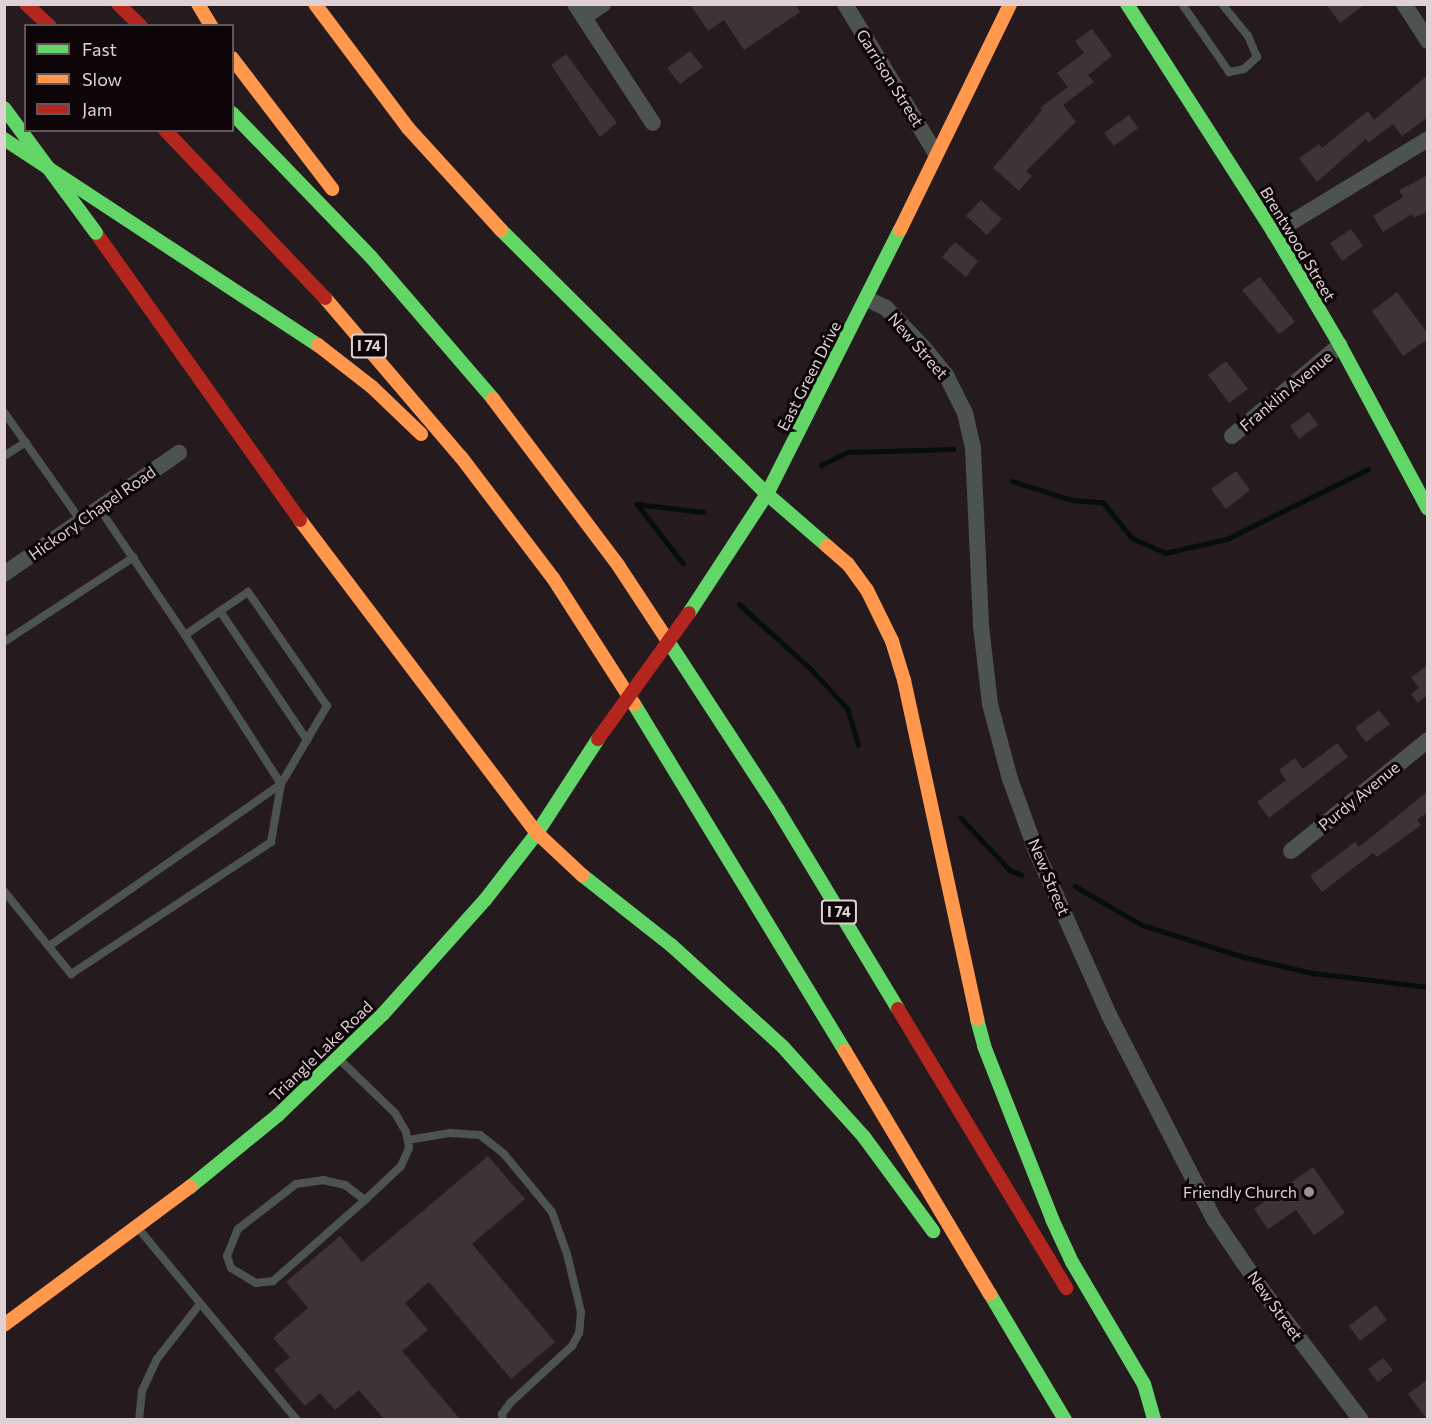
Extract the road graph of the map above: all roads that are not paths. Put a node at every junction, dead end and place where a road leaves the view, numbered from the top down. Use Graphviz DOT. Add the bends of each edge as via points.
graph roads {
  1 [pos="26,4"];
  2 [pos="118,4"];
  3 [pos="198,4"];
  4 [pos="315,4"];
  5 [pos="603,4"];
  6 [pos="844,4"];
  7 [pos="1010,4"];
  8 [pos="1127,4"];
  9 [pos="1182,4"];
  10 [pos="1222,4"];
  11 [pos="1404,4"];
  12 [pos="580,11"];
  13 [pos="48,24"];
  14 [pos="139,24"];
  15 [pos="210,24"];
  16 [pos="1428,41"];
  17 [pos="234,61"];
  18 [pos="4,108"];
  19 [pos="234,115"];
  20 [pos="653,123"];
  21 [pos="167,132"];
  22 [pos="4,139"];
  23 [pos="1428,139"];
  24 [pos="935,152"];
  25 [pos="344,202"];
  26 [pos="1274,233"];
  27 [pos="374,238"];
  28 [pos="867,299"];
  29 [pos="1340,345"];
  30 [pos="4,412"];
  31 [pos="509,418"];
  32 [pos="1232,436"];
  33 [pos="26,442"];
  34 [pos="179,453"];
  35 [pos="4,456"];
  36 [pos="767,494"];
  37 [pos="99,508"];
  38 [pos="1428,509"];
  39 [pos="81,521"];
  40 [pos="134,557"];
  41 [pos="4,574"];
  42 [pos="553,578"];
  43 [pos="220,611"];
  44 [pos="185,635"];
  45 [pos="4,642"];
  46 [pos="598,739"];
  47 [pos="307,740"];
  48 [pos="1428,740"];
  49 [pos="281,784"];
  50 [pos="537,833"];
  51 [pos="1291,851"];
  52 [pos="4,891"];
  53 [pos="49,946"];
  54 [pos="338,1057"];
  55 [pos="408,1140"];
  56 [pos="365,1200"];
  57 [pos="138,1228"];
  58 [pos="941,1244"];
  59 [pos="965,1282"];
  60 [pos="1072,1298"];
  61 [pos="199,1305"];
  62 [pos="4,1325"];
  63 [pos="1053,1398"];
  64 [pos="1134,1399"];
  65 [pos="139,1419"];
  66 [pos="297,1419"];
  67 [pos="503,1419"];
  68 [pos="1065,1419"];
  69 [pos="1146,1419"];
  70 [pos="1154,1419"];
  71 [pos="1361,1419"];
  1 -- 13 [label="main road"];
  2 -- 14 [label="main road"];
  3 -- 15 [label="main road"];
  4 -- 36 [label="main road" via="408,128 487,216"];
  5 -- 12 [label="street"];
  6 -- 24 [label="street, Garrison Street"];
  7 -- 24 [label="main road, East Green Drive"];
  8 -- 26 [label="main road, Brentwood Street"];
  9 -- 10 [label="lane" via="1229,72 1244,69 1257,57 1248,36"];
  11 -- 16 [label="street"];
  12 -- 20 [label="street"];
  17 -- 25 [label="main road"];
  18 -- 50 [label="main road, bridge" via="312,536"];
  19 -- 31 [label="main road, I 74" via="372,257"];
  21 -- 42 [label="main road, I 74" via="362,337 461,457"];
  22 -- 42 [label="main road" via="238,289 340,361 404,416 509,539"];
  23 -- 26 [label="street"];
  24 -- 28 [label="main road, East Green Drive"];
  26 -- 29 [label="main road, Brentwood Street"];
  27 -- 31 [label="main road" via="489,376"];
  28 -- 36 [label="main road, East Green Drive"];
  28 -- 71 [label="street, New Street" via="886,308 924,348 946,375 965,413 973,448 981,626 990,704 1010,779 1042,863 1109,1015 1214,1220"];
  29 -- 32 [label="street, Franklin Avenue"];
  29 -- 38 [label="main road, Brentwood Street"];
  30 -- 33 [label="lane"];
  31 -- 60 [label="main road, I 74" via="618,565 707,697"];
  33 -- 35 [label="lane"];
  33 -- 39 [label="lane"];
  34 -- 37 [label="street, Hickory Chapel Road"];
  36 -- 46 [label="main road, East Green Drive, bridge" via="689,613"];
  36 -- 70 [label="main road" via="848,564 876,604 892,641 918,735 951,911 984,1046 1052,1219 1144,1384"];
  37 -- 39 [label="street, Hickory Chapel Road"];
  37 -- 40 [label="lane"];
  39 -- 41 [label="street, Hickory Chapel Road"];
  40 -- 44 [label="lane"];
  40 -- 45 [label="lane"];
  42 -- 63 [label="main road, I 74" via="692,793"];
  43 -- 44 [label="lane"];
  43 -- 47 [label="lane"];
  43 -- 47 [label="lane" via="248,592 327,706"];
  44 -- 49 [label="lane"];
  46 -- 50 [label="main road, Triangle Lake Road"];
  47 -- 49 [label="lane"];
  48 -- 51 [label="street, Purdy Avenue"];
  49 -- 53 [label="lane"];
  49 -- 53 [label="lane" via="271,842 72,974"];
  50 -- 54 [label="main road, Triangle Lake Road" via="477,909 383,1014"];
  50 -- 58 [label="main road" via="559,856 671,945 783,1047 864,1137"];
  52 -- 53 [label="lane"];
  54 -- 55 [label="lane" via="395,1113"];
  54 -- 57 [label="main road, Triangle Lake Road" via="278,1115"];
  55 -- 56 [label="lane" via="401,1166"];
  55 -- 67 [label="lane" via="450,1133 480,1135 504,1154 552,1212 567,1254 581,1312 579,1333 572,1346 511,1402 502,1414"];
  56 -- 56 [label="lane" via="273,1281 256,1283 231,1268 227,1256 238,1229 296,1184 323,1180 345,1185"];
  57 -- 61 [label="lane"];
  57 -- 62 [label="main road, Triangle Lake Road"];
  59 -- 63 [label="main road" via="1013,1361"];
  61 -- 65 [label="lane" via="157,1359 142,1390"];
  61 -- 66 [label="lane"];
  63 -- 68 [label="main road, I 74"];
  64 -- 69 [label="main road"];
}
